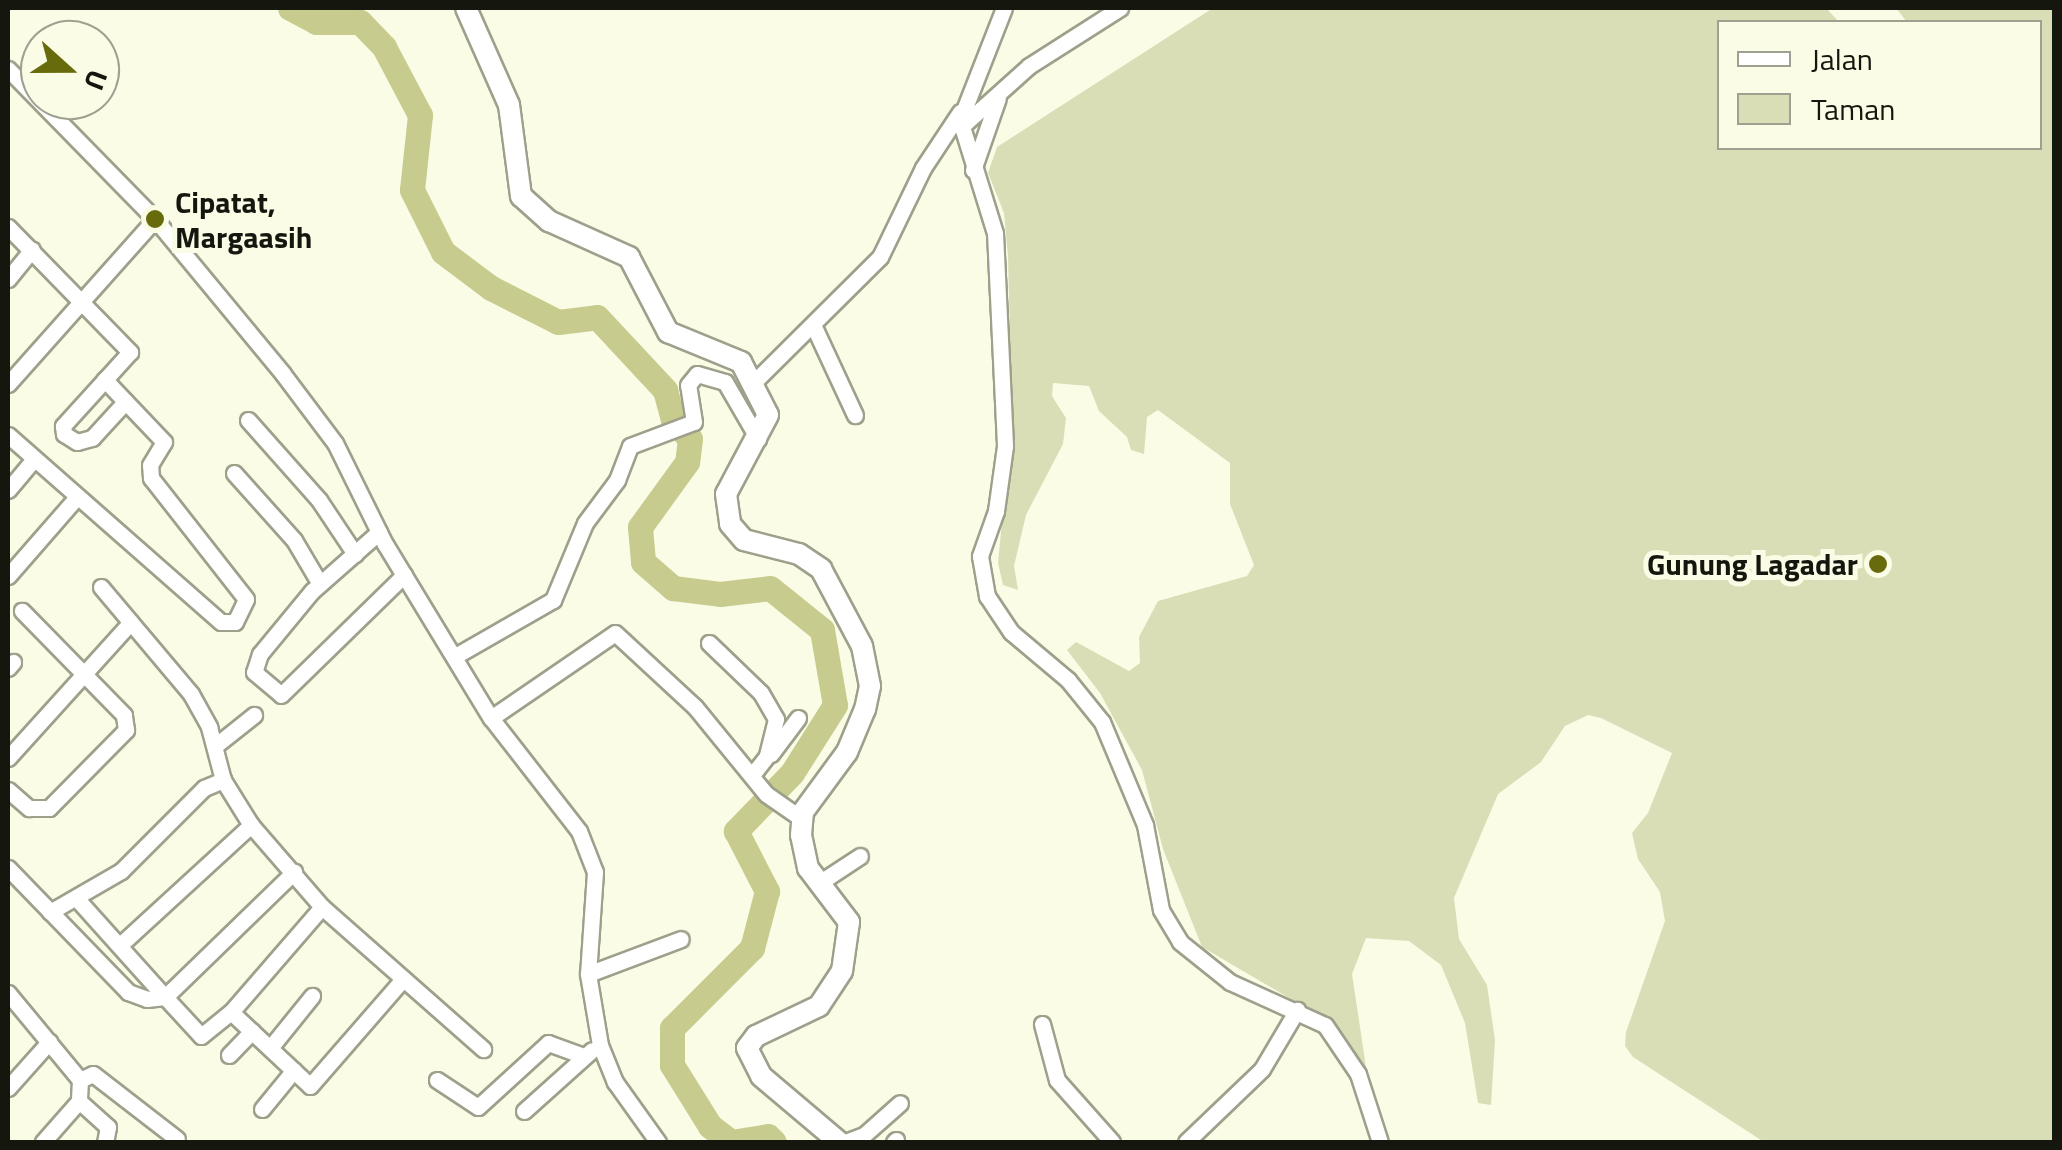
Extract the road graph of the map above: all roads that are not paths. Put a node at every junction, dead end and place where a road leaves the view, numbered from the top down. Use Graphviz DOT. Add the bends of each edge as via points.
graph roads {
  1 [pos="466,8"];
  2 [pos="1004,8"];
  3 [pos="1120,8"];
  4 [pos="9,72"];
  5 [pos="1000,94"];
  6 [pos="961,120"];
  7 [pos="972,170"];
  8 [pos="155,219"];
  9 [pos="8,227"];
  10 [pos="32,249"];
  11 [pos="8,278"];
  12 [pos="82,303"];
  13 [pos="815,328"];
  14 [pos="762,374"];
  15 [pos="105,380"];
  16 [pos="8,384"];
  17 [pos="125,402"];
  18 [pos="855,415"];
  19 [pos="248,420"];
  20 [pos="8,435"];
  21 [pos="758,440"];
  22 [pos="34,460"];
  23 [pos="234,474"];
  24 [pos="8,490"];
  25 [pos="77,497"];
  26 [pos="380,532"];
  27 [pos="354,554"];
  28 [pos="404,575"];
  29 [pos="8,576"];
  30 [pos="320,584"];
  31 [pos="101,587"];
  32 [pos="22,612"];
  33 [pos="131,622"];
  34 [pos="709,643"];
  35 [pos="457,655"];
  36 [pos="84,674"];
  37 [pos="254,715"];
  38 [pos="491,718"];
  39 [pos="798,718"];
  40 [pos="215,746"];
  41 [pos="767,756"];
  42 [pos="8,758"];
  43 [pos="752,775"];
  44 [pos="223,780"];
  45 [pos="8,790"];
  46 [pos="802,819"];
  47 [pos="251,824"];
  48 [pos="860,856"];
  49 [pos="8,868"];
  50 [pos="294,872"];
  51 [pos="828,878"];
  52 [pos="77,899"];
  53 [pos="322,907"];
  54 [pos="50,912"];
  55 [pos="681,939"];
  56 [pos="120,945"];
  57 [pos="588,974"];
  58 [pos="403,979"];
  59 [pos="8,995"];
  60 [pos="166,996"];
  61 [pos="312,996"];
  62 [pos="1297,1010"];
  63 [pos="231,1012"];
  64 [pos="1042,1024"];
  65 [pos="252,1031"];
  66 [pos="48,1042"];
  67 [pos="600,1045"];
  68 [pos="270,1048"];
  69 [pos="483,1048"];
  70 [pos="229,1055"];
  71 [pos="584,1056"];
  72 [pos="294,1070"];
  73 [pos="80,1080"];
  74 [pos="437,1080"];
  75 [pos="8,1088"];
  76 [pos="79,1101"];
  77 [pos="900,1103"];
  78 [pos="262,1109"];
  79 [pos="524,1110"];
  80 [pos="177,1139"];
  81 [pos="845,1140"];
  82 [pos="44,1142"];
  83 [pos="105,1142"];
  84 [pos="658,1142"];
  85 [pos="1112,1142"];
  86 [pos="1186,1142"];
  87 [pos="1380,1142"];
  1 -- 14 [label="street" via="509,105 521,196 550,220 622,251 668,332 729,352"];
  2 -- 6 [label="street"];
  3 -- 5 [label="street" via="1067,39"];
  4 -- 8 [label="street"];
  5 -- 6 [label="street"];
  5 -- 7 [label="street"];
  6 -- 7 [label="street"];
  6 -- 13 [label="street" via="923,168 880,258"];
  7 -- 62 [label="street" via="995,233 1004,446 996,512 980,556 987,596 1012,632 1068,680 1102,722 1144,825 1161,910 1180,942 1220,977"];
  8 -- 12 [label="street"];
  8 -- 26 [label="street" via="334,443"];
  9 -- 10 [label="street"];
  10 -- 11 [label="street"];
  10 -- 12 [label="street"];
  12 -- 15 [label="street" via="130,352"];
  12 -- 16 [label="street"];
  13 -- 14 [label="street"];
  13 -- 18 [label="street"];
  14 -- 21 [label="street" via="768,415"];
  15 -- 17 [label="street"];
  15 -- 17 [label="street" via="64,434 78,442 92,438"];
  17 -- 25 [label="street" via="164,442 150,478 246,600 243,614 221,622"];
  19 -- 27 [label="street" via="319,500"];
  20 -- 22 [label="street"];
  21 -- 35 [label="street" via="725,382 704,372 688,386 692,424 630,446 617,480 588,515 553,600"];
  21 -- 46 [label="street" via="726,494 730,524 744,540 799,554 821,569 862,646 870,686 858,732"];
  22 -- 24 [label="street"];
  22 -- 25 [label="street"];
  23 -- 30 [label="street" via="294,540"];
  25 -- 29 [label="street"];
  26 -- 27 [label="street"];
  26 -- 28 [label="street"];
  27 -- 30 [label="street"];
  28 -- 30 [label="street" via="277,695 253,668"];
  28 -- 35 [label="street"];
  31 -- 33 [label="street"];
  32 -- 36 [label="street"];
  33 -- 36 [label="street"];
  33 -- 40 [label="street" via="191,694"];
  34 -- 41 [label="street" via="768,702 776,719"];
  35 -- 38 [label="street"];
  36 -- 42 [label="street"];
  36 -- 45 [label="street" via="124,715 126,730 48,808 36,811"];
  37 -- 40 [label="street"];
  38 -- 43 [label="street" via="612,632 695,707"];
  38 -- 57 [label="street" via="589,851 596,888"];
  39 -- 41 [label="street" via="790,738"];
  40 -- 44 [label="street"];
  41 -- 43 [label="street"];
  43 -- 46 [label="street" via="770,798"];
  44 -- 47 [label="street"];
  44 -- 52 [label="street" via="204,788 133,862"];
  46 -- 51 [label="street" via="804,858"];
  47 -- 50 [label="street"];
  47 -- 56 [label="street"];
  48 -- 51 [label="street"];
  49 -- 54 [label="street"];
  50 -- 53 [label="street"];
  50 -- 60 [label="street"];
  51 -- 81 [label="street" via="849,922 834,990 747,1048 761,1076"];
  52 -- 54 [label="street"];
  52 -- 56 [label="street"];
  53 -- 58 [label="street"];
  53 -- 63 [label="street"];
  54 -- 60 [label="street" via="128,992"];
  55 -- 57 [label="street"];
  56 -- 60 [label="street"];
  57 -- 67 [label="street"];
  58 -- 69 [label="street"];
  58 -- 72 [label="street" via="316,1085"];
  59 -- 66 [label="street"];
  60 -- 63 [label="street" via="202,1036"];
  61 -- 68 [label="street"];
  62 -- 86 [label="street" via="1262,1069"];
  62 -- 87 [label="street" via="1325,1025 1341,1046 1358,1074"];
  63 -- 65 [label="street"];
  64 -- 85 [label="street" via="1057,1080"];
  65 -- 68 [label="street"];
  65 -- 70 [label="street"];
  66 -- 73 [label="street"];
  66 -- 75 [label="street"];
  67 -- 71 [label="street"];
  67 -- 84 [label="street" via="621,1092"];
  68 -- 72 [label="street"];
  71 -- 74 [label="street" via="548,1043 478,1107"];
  71 -- 79 [label="street"];
  72 -- 78 [label="street"];
  73 -- 76 [label="street"];
  73 -- 80 [label="street" via="93,1074"];
  76 -- 82 [label="street"];
  76 -- 83 [label="street" via="108,1126"];
  77 -- 81 [label="street" via="864,1136"];
}
